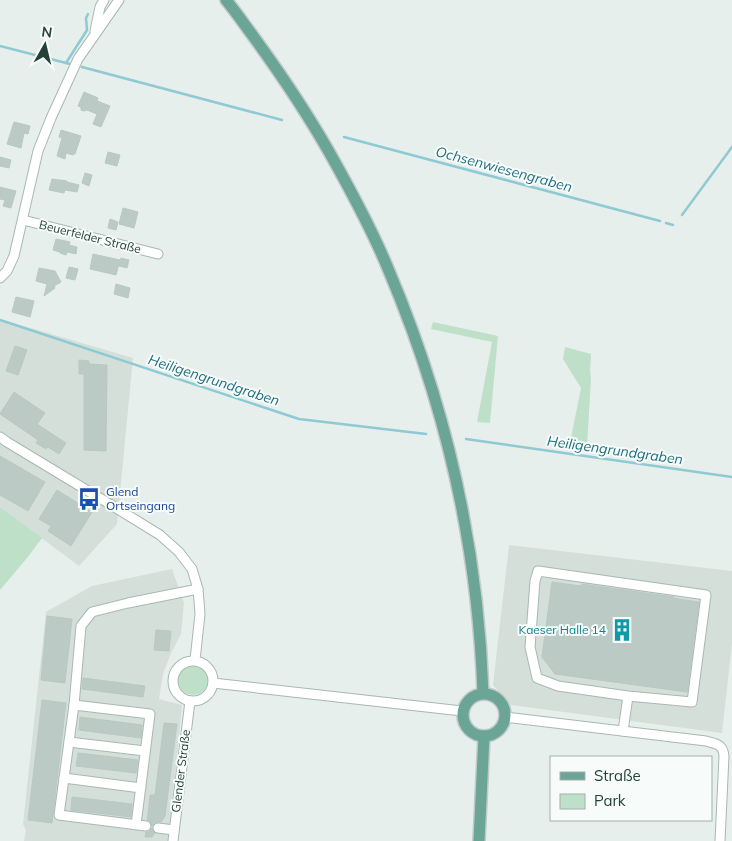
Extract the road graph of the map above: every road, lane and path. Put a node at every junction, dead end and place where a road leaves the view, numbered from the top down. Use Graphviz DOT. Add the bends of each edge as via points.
graph roads {
  1 [pos="104,0"];
  2 [pos="119,0"];
  3 [pos="226,0"];
  4 [pos="94,36"];
  5 [pos="23,220"];
  6 [pos="158,254"];
  7 [pos="0,278"];
  8 [pos="0,437"];
  9 [pos="198,589"];
  10 [pos="195,660"];
  11 [pos="213,682"];
  12 [pos="483,693"];
  13 [pos="628,696"];
  14 [pos="190,700"];
  15 [pos="74,705"];
  16 [pos="462,711"];
  17 [pos="505,717"];
  18 [pos="623,731"];
  19 [pos="484,736"];
  20 [pos="69,742"];
  21 [pos="145,751"];
  22 [pos="64,778"];
  23 [pos="141,788"];
  24 [pos="136,825"];
  25 [pos="146,826"];
  26 [pos="158,828"];
  27 [pos="174,830"];
  28 [pos="173,841"];
  29 [pos="479,841"];
  30 [pos="720,841"];
  1 -- 4 [label="street"];
  2 -- 4 [label="street, Beuerfelder Straße"];
  3 -- 12 [label="main road" via="313,124 362,213 414,334 443,426 462,504 477,604"];
  4 -- 5 [label="street, Beuerfelder Straße" via="78,59 38,151"];
  5 -- 6 [label="street, Beuerfelder Straße"];
  5 -- 7 [label="street, Beuerfelder Straße" via="14,256"];
  8 -- 9 [label="street" via="160,535 192,569"];
  9 -- 10 [label="street" via="200,614"];
  9 -- 15 [label="street" via="92,612 81,626"];
  10 -- 11 [label="street" via="205,664"];
  10 -- 14 [label="street" via="179,666 174,674 175,691"];
  11 -- 14 [label="street" via="206,696"];
  11 -- 16 [label="street"];
  12 -- 16 [label="main road" via="469,699"];
  12 -- 17 [label="main road" via="500,700"];
  13 -- 13 [label="street" via="558,686 537,678 530,647 538,571 706,595 692,702"];
  13 -- 18 [label="street"];
  14 -- 27 [label="street, Glender Straße"];
  15 -- 20 [label="street"];
  15 -- 21 [label="street" via="150,714"];
  16 -- 19 [label="main road" via="462,719 469,731"];
  17 -- 18 [label="street"];
  17 -- 19 [label="main road" via="504,724 495,734"];
  18 -- 30 [label="street" via="719,745 724,756"];
  19 -- 29 [label="main road"];
  20 -- 21 [label="street"];
  20 -- 22 [label="street"];
  21 -- 23 [label="street"];
  22 -- 23 [label="street"];
  22 -- 24 [label="street" via="59,815"];
  23 -- 24 [label="street"];
  24 -- 25 [label="street"];
  26 -- 27 [label="street"];
  27 -- 28 [label="street, Glender Straße"];
}
